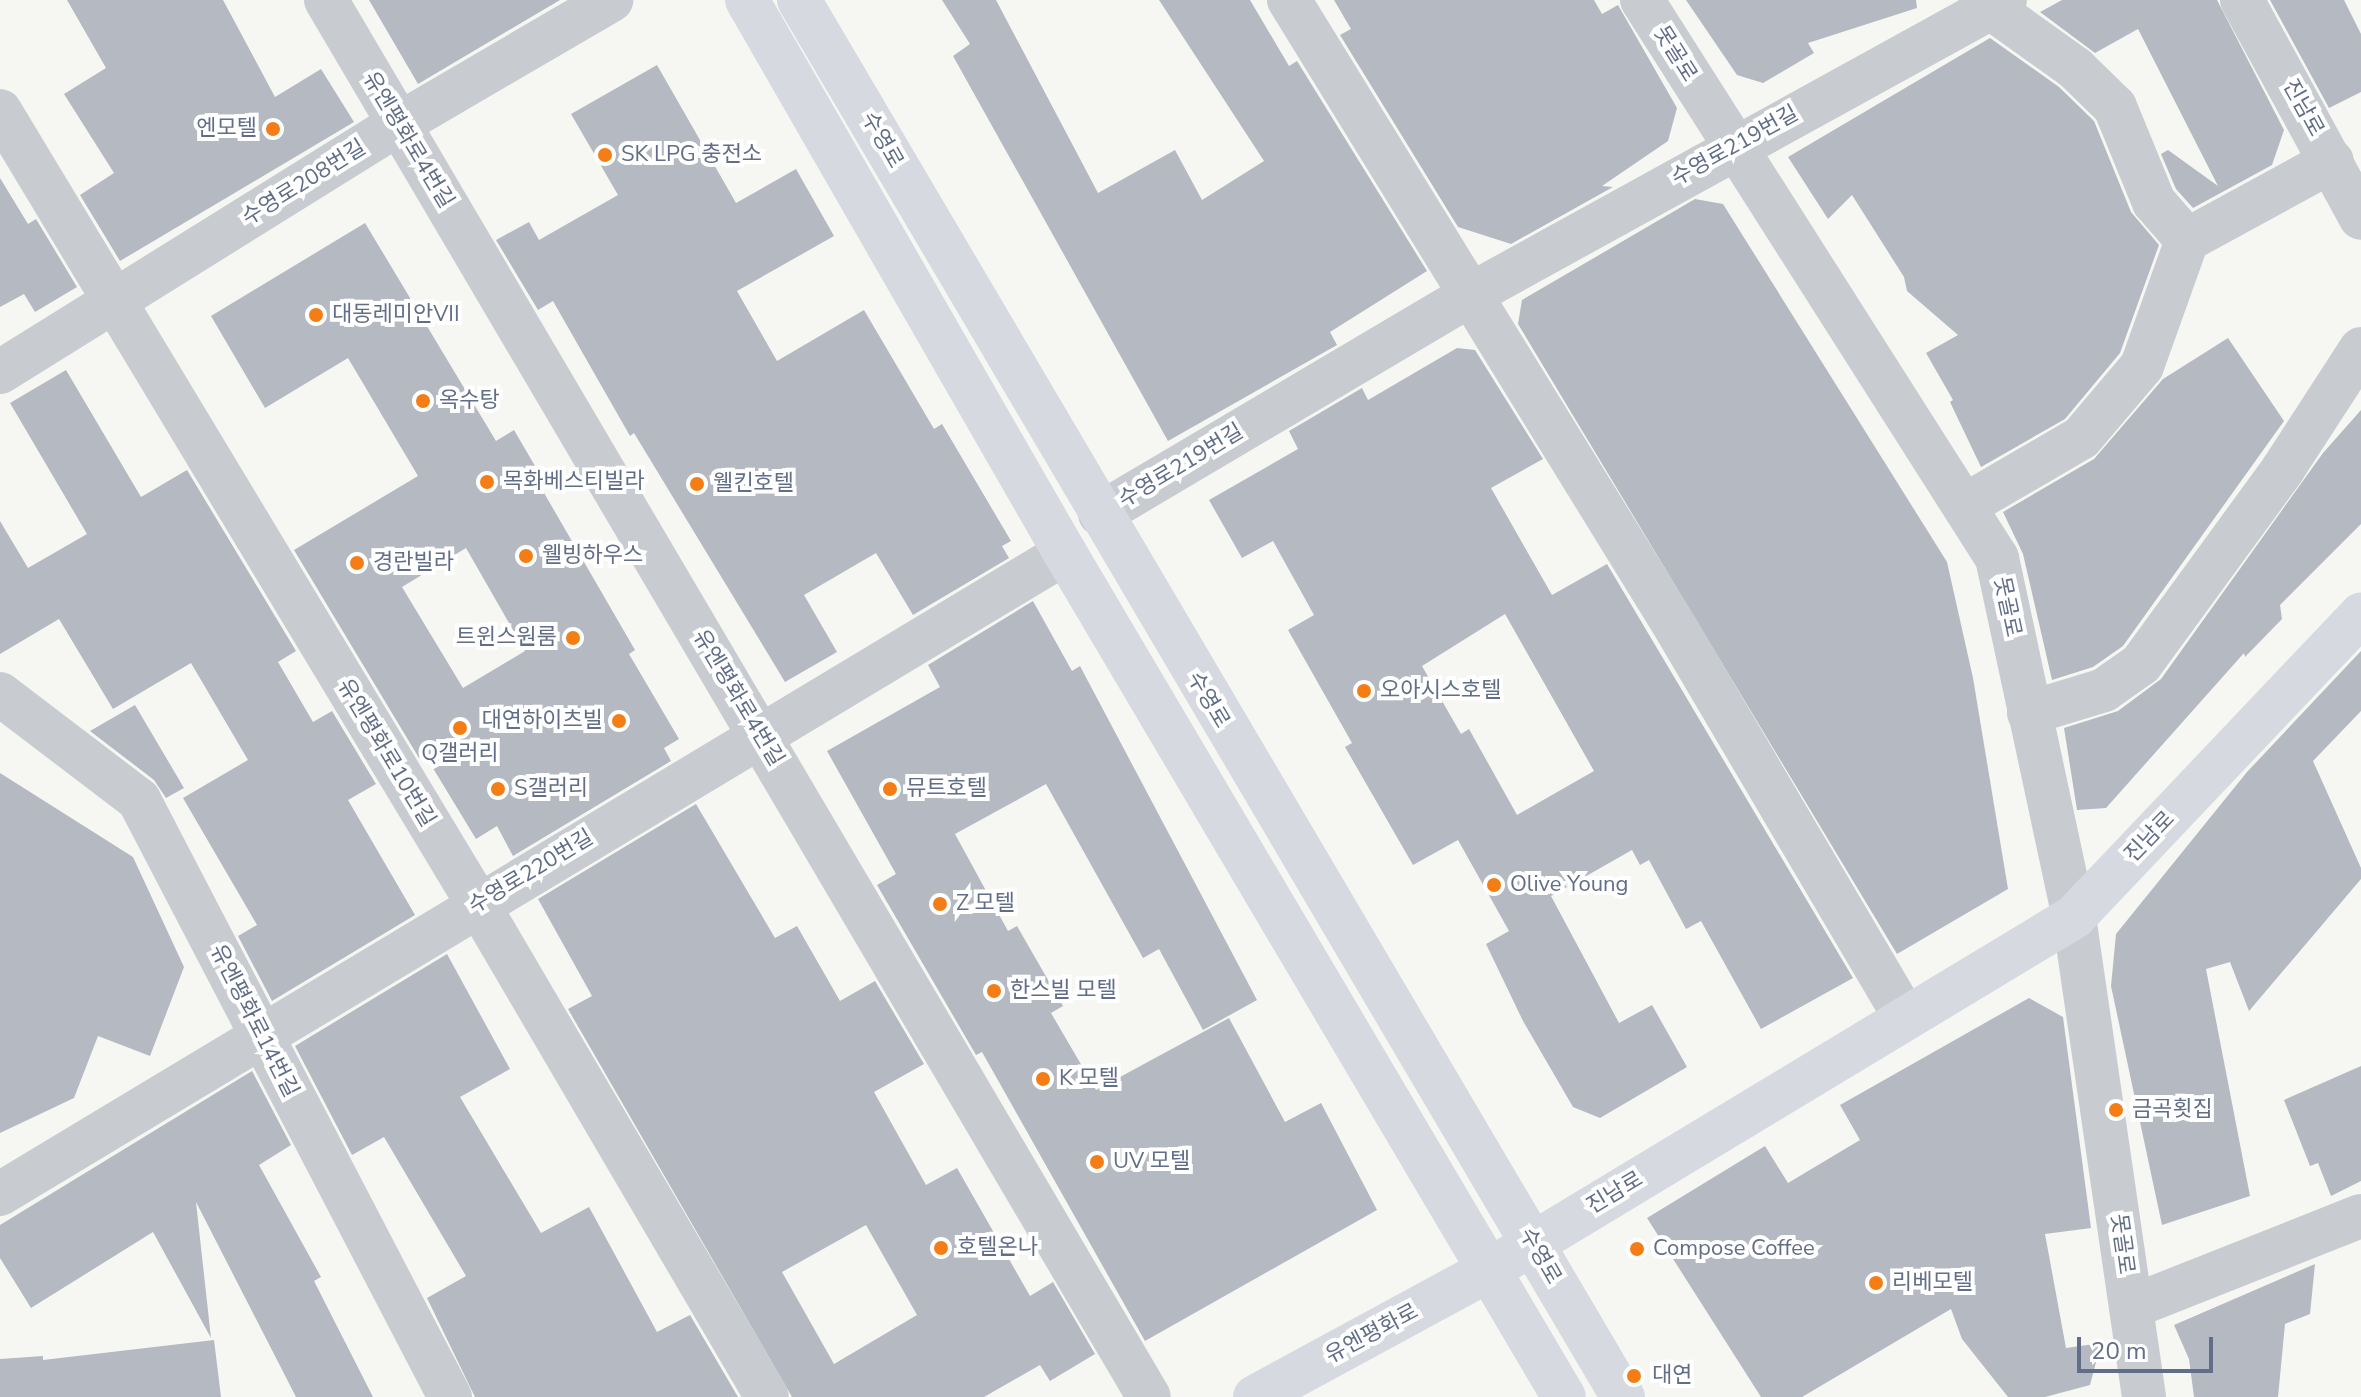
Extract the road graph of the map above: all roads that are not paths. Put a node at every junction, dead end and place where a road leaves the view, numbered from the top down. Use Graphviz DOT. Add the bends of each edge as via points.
graph roads {
  1 [pos="326,0"];
  2 [pos="611,0"];
  3 [pos="747,0"];
  4 [pos="799,0"];
  5 [pos="1289,0"];
  6 [pos="1642,0"];
  7 [pos="2242,0"];
  8 [pos="1993,2"];
  9 [pos="0,111"];
  10 [pos="399,124"];
  11 [pos="1733,146"];
  12 [pos="2332,161"];
  13 [pos="2361,218"];
  14 [pos="2187,240"];
  15 [pos="1468,296"];
  16 [pos="113,302"];
  17 [pos="2361,349"];
  18 [pos="0,372"];
  19 [pos="1964,506"];
  20 [pos="1100,514"];
  21 [pos="1065,553"];
  22 [pos="2361,615"];
  23 [pos="0,694"];
  24 [pos="2029,713"];
  25 [pos="758,734"];
  26 [pos="478,904"];
  27 [pos="2074,917"];
  28 [pos="1905,1017"];
  29 [pos="262,1035"];
  30 [pos="0,1194"];
  31 [pos="2361,1216"];
  32 [pos="1533,1243"];
  33 [pos="1489,1270"];
  34 [pos="2131,1307"];
  35 [pos="450,1397"];
  36 [pos="767,1397"];
  37 [pos="1149,1397"];
  38 [pos="1255,1397"];
  39 [pos="1564,1397"];
  40 [pos="1623,1397"];
  41 [pos="2144,1397"];
  1 -- 10 [label="street, 유엔평화로4번길"];
  2 -- 10 [label="street, 수영로208번길"];
  3 -- 21 [label="main road"];
  4 -- 20 [label="main road, 수영로"];
  5 -- 15 [label="street"];
  6 -- 11 [label="street, 못골로"];
  7 -- 12 [label="street, 진남로"];
  8 -- 11 [label="street, 수영로219번길"];
  8 -- 14 [label="street" via="2115,107 2154,202"];
  9 -- 16 [label="street, 유엔평화로10번길"];
  10 -- 16 [label="street, 수영로208번길"];
  10 -- 25 [label="street, 유엔평화로4번길"];
  11 -- 15 [label="street, 수영로219번길"];
  11 -- 19 [label="street, 못골로"];
  12 -- 13 [label="street, 진남로"];
  12 -- 14 [label="street"];
  14 -- 19 [label="street" via="2142,366 2081,438"];
  15 -- 20 [label="street, 수영로219번길"];
  15 -- 28 [label="street" via="1677,630"];
  16 -- 18 [label="street, 수영로208번길"];
  16 -- 26 [label="street, 유엔평화로10번길"];
  17 -- 24 [label="street" via="2283,469 2141,664 2104,690"];
  19 -- 24 [label="street, 못골로" via="1997,558"];
  20 -- 32 [label="main road, 수영로"];
  21 -- 25 [label="street, 수영로220번길"];
  21 -- 33 [label="main road"];
  22 -- 27 [label="main road, 진남로"];
  23 -- 29 [label="street, 유엔평화로14번길" via="139,800"];
  24 -- 27 [label="street, 못골로"];
  25 -- 26 [label="street, 수영로220번길"];
  25 -- 37 [label="street, 유엔평화로4번길"];
  26 -- 29 [label="street, 수영로220번길"];
  26 -- 36 [label="street, 유엔평화로10번길"];
  27 -- 28 [label="main road, 진남로"];
  27 -- 34 [label="street, 못골로"];
  28 -- 32 [label="main road, 진남로"];
  29 -- 30 [label="street, 수영로220번길"];
  29 -- 35 [label="street, 유엔평화로14번길"];
  31 -- 34 [label="street, 못골로"];
  32 -- 33 [label="main road, 진남로"];
  32 -- 40 [label="main road, 수영로"];
  33 -- 38 [label="main road, 유엔평화로"];
  33 -- 39 [label="main road"];
  34 -- 41 [label="street, 못골로"];
}
